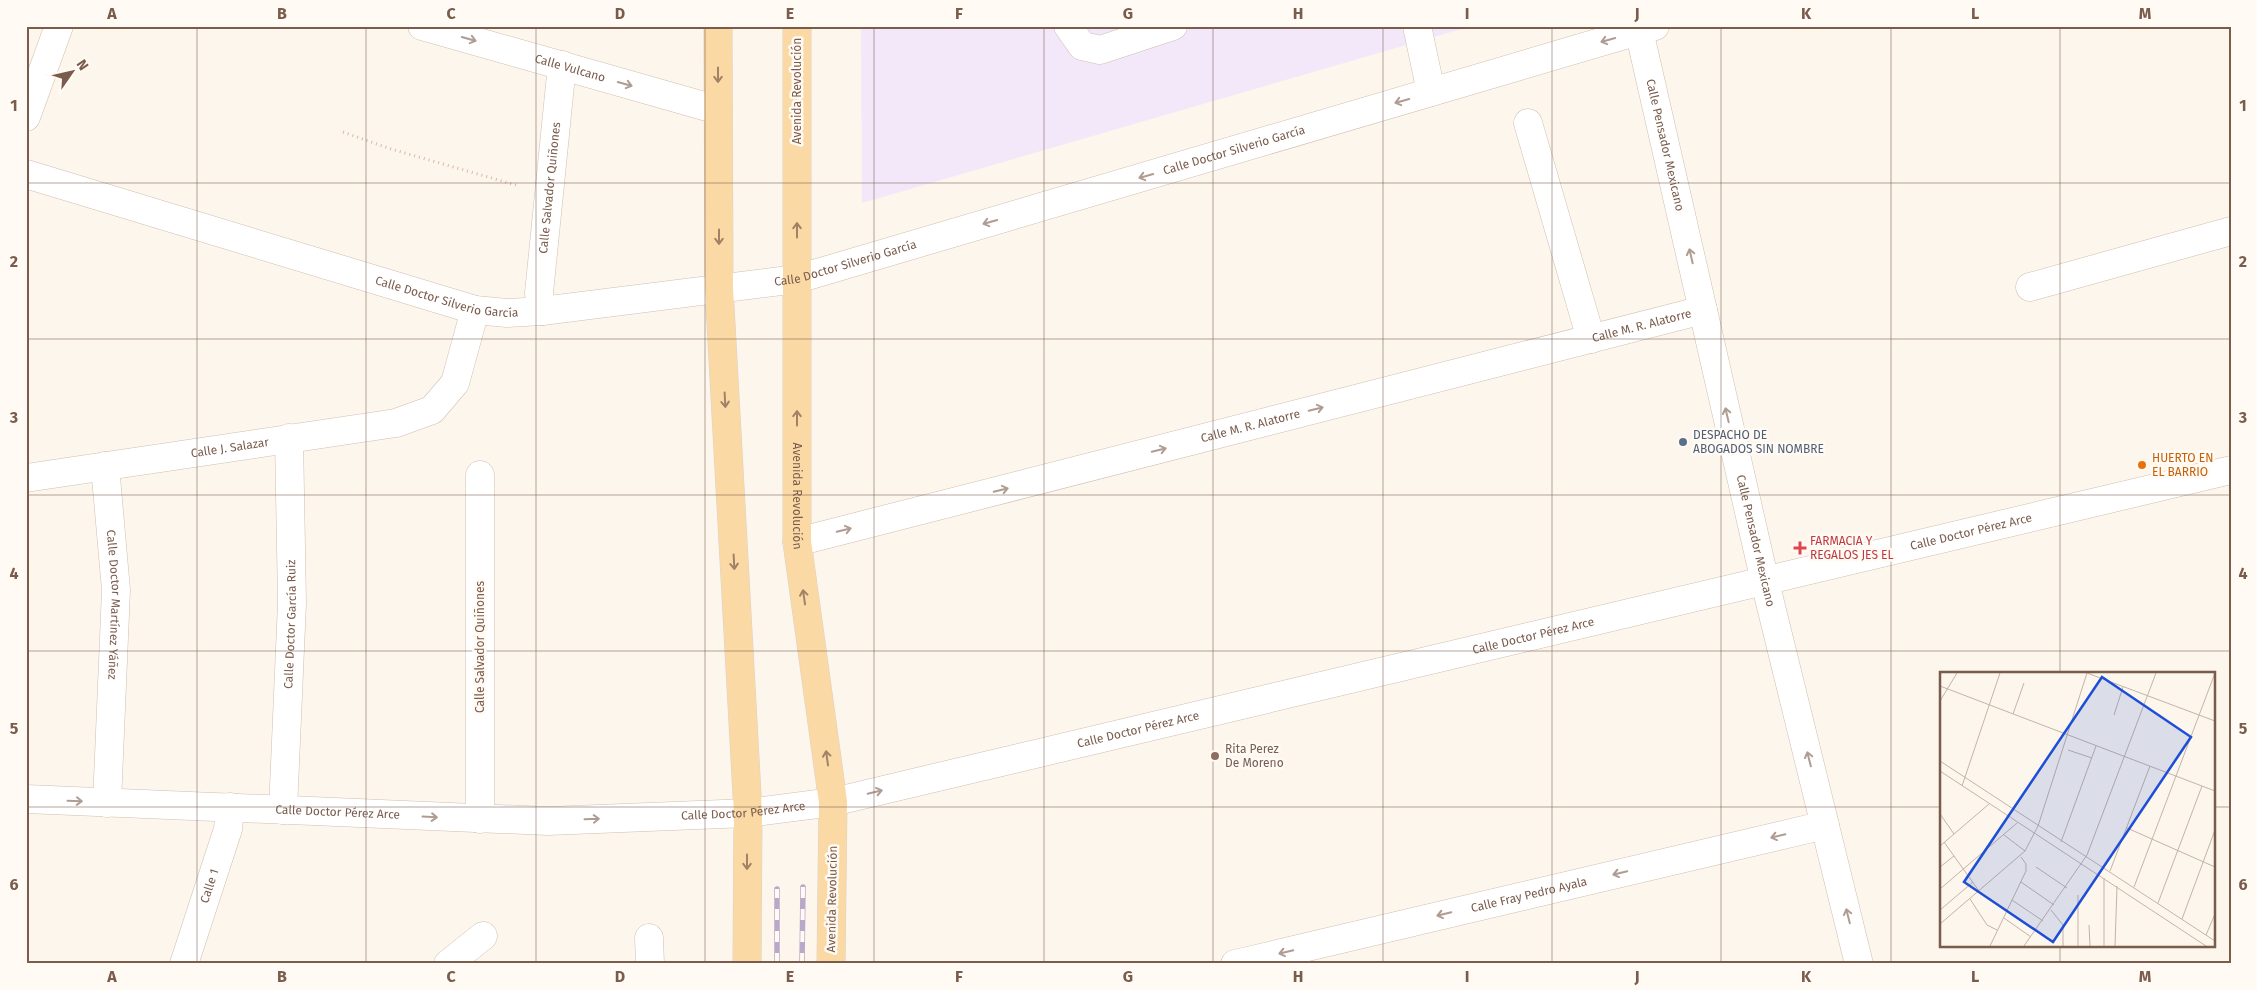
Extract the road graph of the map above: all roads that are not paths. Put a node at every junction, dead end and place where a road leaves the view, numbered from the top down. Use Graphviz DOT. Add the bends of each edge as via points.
graph roads {
  1 [pos="59,26"];
  2 [pos="422,26"];
  3 [pos="718,26"];
  4 [pos="797,26"];
  5 [pos="1068,26"];
  6 [pos="1173,26"];
  7 [pos="1417,26"];
  8 [pos="1644,28"];
  9 [pos="562,66"];
  10 [pos="34,73"];
  11 [pos="1431,92"];
  12 [pos="718,110"];
  13 [pos="26,117"];
  14 [pos="1528,123"];
  15 [pos="26,174"];
  16 [pos="2231,231"];
  17 [pos="797,279"];
  18 [pos="2030,287"];
  19 [pos="718,288"];
  20 [pos="475,310"];
  21 [pos="1703,310"];
  22 [pos="542,311"];
  23 [pos="1591,339"];
  24 [pos="289,438"];
  25 [pos="105,466"];
  26 [pos="2231,470"];
  27 [pos="480,475"];
  28 [pos="26,478"];
  29 [pos="796,542"];
  30 [pos="1765,582"];
  31 [pos="26,799"];
  32 [pos="833,802"];
  33 [pos="107,803"];
  34 [pos="230,807"];
  35 [pos="283,810"];
  36 [pos="748,813"];
  37 [pos="480,819"];
  38 [pos="1825,825"];
  39 [pos="483,936"];
  40 [pos="184,964"];
  41 [pos="448,964"];
  42 [pos="747,964"];
  43 [pos="831,964"];
  44 [pos="1237,964"];
  45 [pos="1859,964"];
  1 -- 10 [label="street"];
  2 -- 9 [label="street, Calle Vulcano, one-way"];
  3 -- 12 [label="main road, one-way"];
  17 -- 4 [label="main road, Avenida Revolución, one-way"];
  5 -- 6 [label="street" via="1082,46 1100,50"];
  7 -- 11 [label="street"];
  8 -- 11 [label="street, Calle Doctor Silverio García, one-way"];
  21 -- 8 [label="street, Calle Pensador Mexicano, one-way"];
  9 -- 12 [label="street, Calle Vulcano, one-way"];
  9 -- 22 [label="street, Calle Salvador Quiñones" via="539,293"];
  10 -- 13 [label="street"];
  11 -- 17 [label="street, Calle Doctor Silverio García, one-way"];
  12 -- 19 [label="main road, one-way"];
  14 -- 23 [label="street"];
  15 -- 20 [label="street, Calle Doctor Silverio García"];
  16 -- 18 [label="street"];
  17 -- 19 [label="street, Calle Doctor Silverio García"];
  29 -- 17 [label="main road, Avenida Revolución, one-way"];
  19 -- 22 [label="street, Calle Doctor Silverio García"];
  19 -- 36 [label="main road, one-way"];
  20 -- 22 [label="street, Calle Doctor Silverio García" via="507,313"];
  20 -- 24 [label="street, Calle J. Salazar" via="455,383 432,410 396,423"];
  21 -- 23 [label="street, Calle M. R. Alatorre"];
  30 -- 21 [label="street, Calle Pensador Mexicano, one-way"];
  29 -- 23 [label="street, Calle M. R. Alatorre, one-way"];
  24 -- 25 [label="street, Calle J. Salazar"];
  24 -- 35 [label="street, Calle Doctor García Ruiz" via="292,597"];
  25 -- 28 [label="street, Calle J. Salazar"];
  25 -- 33 [label="street, Calle Doctor Martínez Yáñez" via="116,590"];
  26 -- 30 [label="street, Calle Doctor Pérez Arce"];
  27 -- 37 [label="street, Calle Salvador Quiñones"];
  32 -- 29 [label="main road, Avenida Revolución, one-way"];
  32 -- 30 [label="street, Calle Doctor Pérez Arce, one-way"];
  38 -- 30 [label="street, Calle Pensador Mexicano, one-way"];
  31 -- 33 [label="street, Calle Doctor Pérez Arce, one-way"];
  32 -- 36 [label="street, Calle Doctor Pérez Arce"];
  32 -- 43 [label="main road, Avenida Revolución"];
  33 -- 34 [label="street, Calle Doctor Pérez Arce"];
  34 -- 35 [label="street, Calle Doctor Pérez Arce"];
  34 -- 40 [label="street, Calle 1" via="228,829"];
  35 -- 37 [label="street, Calle Doctor Pérez Arce, one-way"];
  37 -- 36 [label="street, Calle Doctor Pérez Arce, one-way" via="548,821"];
  36 -- 42 [label="main road, one-way"];
  38 -- 44 [label="street, Calle Fray Pedro Ayala, one-way"];
  45 -- 38 [label="street, Calle Pensador Mexicano, one-way"];
  39 -- 41 [label="street"];
}
